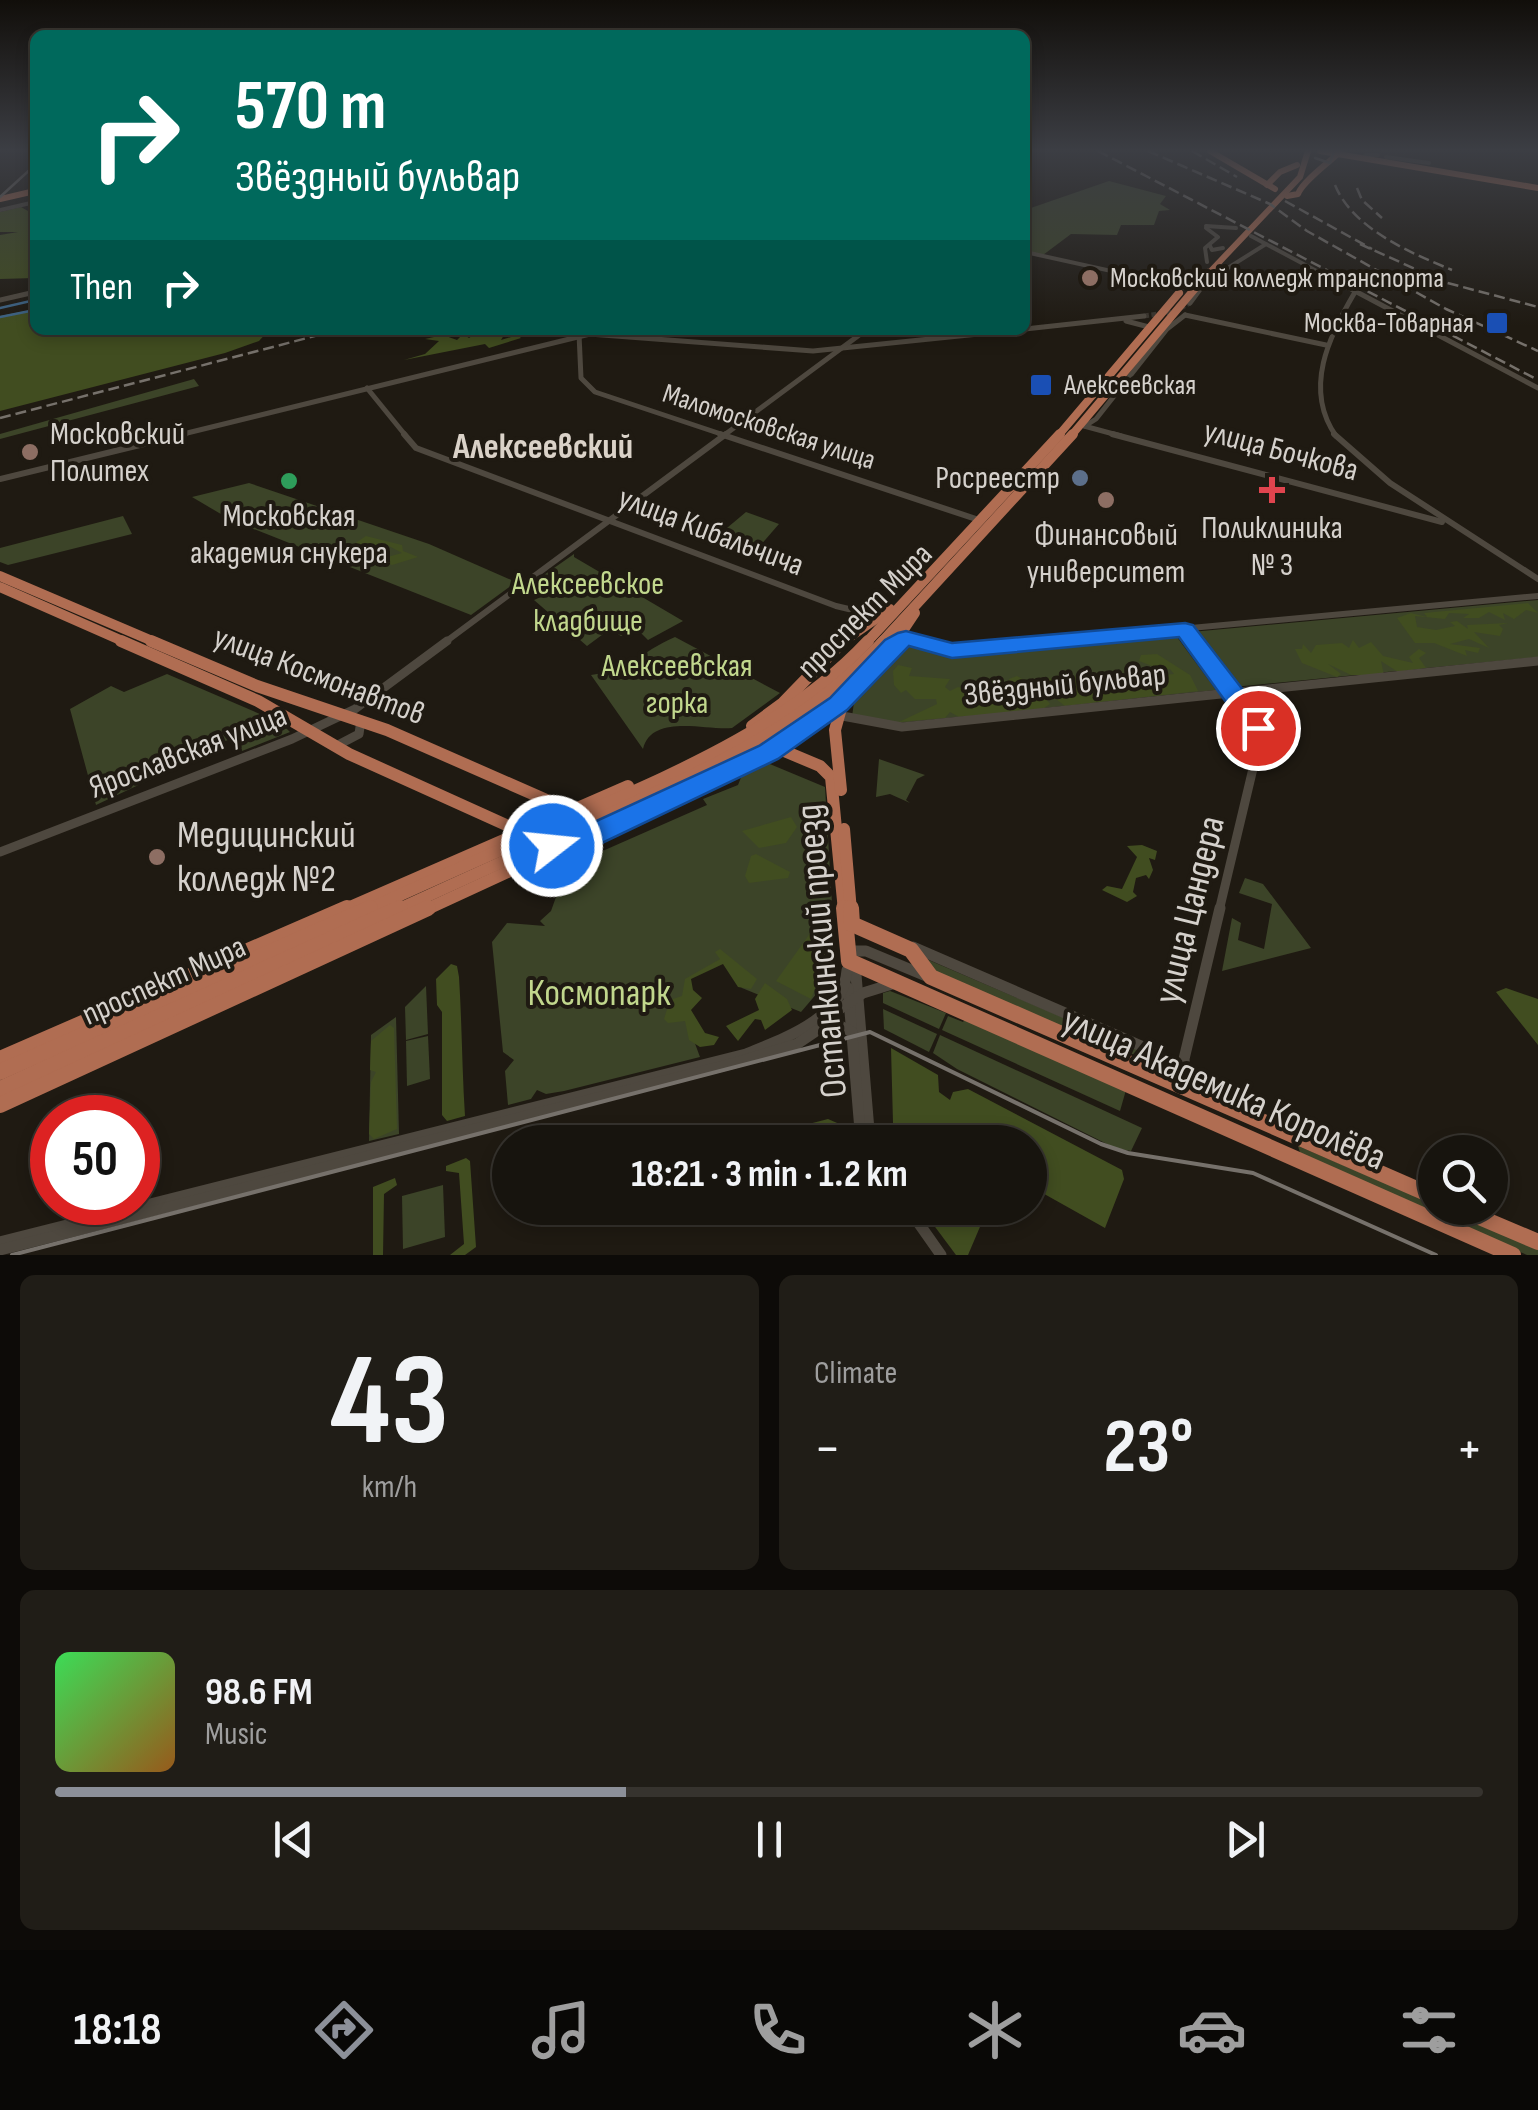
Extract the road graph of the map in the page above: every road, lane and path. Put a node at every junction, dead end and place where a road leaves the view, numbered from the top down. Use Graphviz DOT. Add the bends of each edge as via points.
graph roads {
  1 [pos="1260,210"];
  2 [pos="1242,233"];
  3 [pos="1267,244"];
  4 [pos="1235,245"];
  5 [pos="1210,246"];
  6 [pos="1255,250"];
  7 [pos="1278,250"];
  8 [pos="1225,251"];
  9 [pos="1030,253"];
  10 [pos="1208,262"];
  11 [pos="1224,272"];
  12 [pos="1211,278"];
  13 [pos="1185,287"];
  14 [pos="30,293"];
  15 [pos="1354,294"];
  16 [pos="0,300"];
  17 [pos="1190,303"];
  18 [pos="1177,306"];
  19 [pos="1185,315"];
  20 [pos="1146,322"];
  21 [pos="1042,327"];
  22 [pos="1030,328"];
  23 [pos="584,335"];
  24 [pos="603,335"];
  25 [pos="859,335"];
  26 [pos="971,335"];
  27 [pos="577,336"];
  28 [pos="564,340"];
  29 [pos="1326,345"];
  30 [pos="577,348"];
  31 [pos="841,349"];
  32 [pos="1538,388"];
  33 [pos="364,389"];
  34 [pos="1086,425"];
  35 [pos="725,436"];
  36 [pos="0,479"];
  37 [pos="610,520"];
  38 [pos="979,520"];
  39 [pos="1451,524"];
  40 [pos="0,576"];
  41 [pos="1538,579"];
  42 [pos="0,587"];
  43 [pos="917,596"];
  44 [pos="1538,596"];
  45 [pos="836,606"];
  46 [pos="885,613"];
  47 [pos="860,630"];
  48 [pos="1185,630"];
  49 [pos="893,646"];
  50 [pos="1538,661"];
  51 [pos="815,669"];
  52 [pos="273,692"];
  53 [pos="850,693"];
  54 [pos="1230,694"];
  55 [pos="258,701"];
  56 [pos="783,702"];
  57 [pos="771,712"];
  58 [pos="345,715"];
  59 [pos="827,716"];
  60 [pos="361,720"];
  61 [pos="310,732"];
  62 [pos="334,746"];
  63 [pos="776,748"];
  64 [pos="708,749"];
  65 [pos="726,773"];
  66 [pos="572,810"];
  67 [pos="483,814"];
  68 [pos="522,832"];
  69 [pos="567,847"];
  70 [pos="0,852"];
  71 [pos="476,852"];
  72 [pos="852,924"];
  73 [pos="280,935"];
  74 [pos="894,942"];
  75 [pos="850,960"];
  76 [pos="300,966"];
  77 [pos="931,977"];
  78 [pos="906,987"];
  79 [pos="854,999"];
  80 [pos="166,1006"];
  81 [pos="852,1032"];
  82 [pos="1056,1042"];
  83 [pos="780,1048"];
  84 [pos="1184,1058"];
  85 [pos="0,1059"];
  86 [pos="1168,1064"];
  87 [pos="1135,1066"];
  88 [pos="0,1072"];
  89 [pos="1186,1080"];
  90 [pos="0,1088"];
  91 [pos="1204,1096"];
  92 [pos="0,1105"];
  93 [pos="1258,1120"];
  94 [pos="481,1124"];
  95 [pos="862,1125"];
  96 [pos="863,1125"];
  97 [pos="1255,1142"];
  98 [pos="1418,1191"];
  99 [pos="920,1225"];
  100 [pos="1498,1225"];
  101 [pos="1538,1242"];
  102 [pos="0,1246"];
  103 [pos="941,1255"];
  104 [pos="1513,1255"];
  1 -- 2 [label="main road, проспект Мира"];
  2 -- 3 [label="street"];
  2 -- 4 [label="main road, проспект Мира"];
  2 -- 5 [label="street" via="1206,228 1218,236"];
  2 -- 8 [label="main road, проспект Мира"];
  3 -- 6 [label="street"];
  3 -- 7 [label="street"];
  4 -- 6 [label="street" via="1239,252"];
  4 -- 8 [label="main road, проспект Мира"];
  5 -- 8 [label="street"];
  5 -- 10 [label="street"];
  6 -- 7 [label="street"];
  6 -- 11 [label="street"];
  7 -- 15 [label="street"];
  8 -- 10 [label="main road, проспект Мира"];
  8 -- 12 [label="street"];
  8 -- 18 [label="main road, проспект Мира"];
  9 -- 13 [label="street"];
  10 -- 13 [label="main road, проспект Мира"];
  11 -- 12 [label="street"];
  11 -- 19 [label="street"];
  12 -- 17 [label="street"];
  13 -- 20 [label="main road, проспект Мира"];
  14 -- 16 [label="street"];
  15 -- 29 [label="street"];
  15 -- 32 [label="street"];
  18 -- 19 [label="street"];
  18 -- 34 [label="main road, проспект Мира"];
  19 -- 29 [label="street"];
  19 -- 34 [label="street"];
  20 -- 21 [label="street"];
  20 -- 21 [label="street"];
  20 -- 38 [label="main road, проспект Мира" via="1046,451"];
  21 -- 22 [label="street"];
  23 -- 27 [label="street"];
  24 -- 31 [label="street"];
  25 -- 31 [label="street, Ярославская улица"];
  26 -- 31 [label="street"];
  27 -- 28 [label="street"];
  27 -- 30 [label="street, Маломосковская улица"];
  28 -- 30 [label="street"];
  28 -- 33 [label="street"];
  29 -- 39 [label="street" via="1320,387 1331,431"];
  30 -- 35 [label="street, Маломосковская улица" via="587,388"];
  31 -- 35 [label="street, Ярославская улица"];
  33 -- 36 [label="street"];
  33 -- 37 [label="street, улица Кибальчича" via="414,446"];
  34 -- 39 [label="street, улица Бочкова"];
  34 -- 43 [label="main road, проспект Мира"];
  35 -- 37 [label="street, Ярославская улица"];
  35 -- 38 [label="street, Маломосковская улица"];
  37 -- 45 [label="street, улица Кибальчича"];
  37 -- 58 [label="street, Ярославская улица"];
  38 -- 43 [label="main road, проспект Мира"];
  39 -- 41 [label="street"];
  40 -- 52 [label="main road, улица Космонавтов"];
  42 -- 55 [label="main road, улица Космонавтов"];
  43 -- 46 [label="main road"];
  43 -- 49 [label="main road"];
  43 -- 80 [label="main road, проспект Мира" via="804,713 738,754"];
  44 -- 48 [label="street, Звёздный бульвар"];
  45 -- 46 [label="street, улица Кибальчича" via="870,617"];
  45 -- 47 [label="street, улица Кибальчича" via="864,620"];
  46 -- 47 [label="main road"];
  47 -- 51 [label="main road"];
  48 -- 49 [label="street, Звёздный бульвар" via="952,650 908,638"];
  48 -- 54 [label="street, улица Цандера"];
  49 -- 53 [label="main road"];
  50 -- 54 [label="street, Звёздный бульвар"];
  51 -- 53 [label="main road" via="825,690"];
  51 -- 56 [label="main road"];
  52 -- 55 [label="street"];
  52 -- 58 [label="main road, улица Космонавтов"];
  53 -- 59 [label="main road"];
  54 -- 59 [label="street, Звёздный бульвар" via="893,728"];
  54 -- 84 [label="street, улица Цандера" via="1261,739"];
  55 -- 61 [label="main road, улица Космонавтов"];
  56 -- 57 [label="main road"];
  56 -- 59 [label="main road" via="804,700"];
  57 -- 63 [label="main road" via="761,736"];
  57 -- 64 [label="main road"];
  58 -- 60 [label="main road, улица Космонавтов"];
  58 -- 61 [label="street, Ярославская улица"];
  59 -- 63 [label="main road" via="814,717"];
  59 -- 72 [label="main road, Останкинский проезд"];
  60 -- 62 [label="street" via="359,734"];
  60 -- 66 [label="main road, улица Космонавтов"];
  61 -- 62 [label="main road, улица Космонавтов"];
  61 -- 70 [label="street, Ярославская улица"];
  62 -- 67 [label="main road, улица Космонавтов"];
  63 -- 65 [label="main road"];
  63 -- 75 [label="main road, Останкинский проезд" via="832,777"];
  64 -- 65 [label="main road" via="729,758"];
  64 -- 66 [label="main road"];
  65 -- 69 [label="main road"];
  66 -- 68 [label="main road"];
  66 -- 69 [label="main road" via="584,828"];
  67 -- 68 [label="main road, улица Космонавтов"];
  67 -- 71 [label="main road" via="494,832"];
  68 -- 69 [label="main road, улица Космонавтов"];
  68 -- 71 [label="main road"];
  69 -- 76 [label="main road"];
  71 -- 73 [label="main road"];
  72 -- 74 [label="main road"];
  72 -- 75 [label="street, Останкинский проезд"];
  73 -- 80 [label="main road"];
  73 -- 85 [label="main road"];
  74 -- 77 [label="main road" via="915,952"];
  74 -- 86 [label="street" via="1148,1049"];
  75 -- 77 [label="street, улица Академика Королёва" via="866,950"];
  75 -- 78 [label="main road, улица Академика Королёва"];
  75 -- 79 [label="street, Останкинский проезд"];
  75 -- 94 [label="street" via="838,1000 757,1050"];
  76 -- 80 [label="main road"];
  76 -- 92 [label="main road"];
  77 -- 82 [label="main road, улица Академика Королёва"];
  78 -- 79 [label="street" via="888,984"];
  78 -- 82 [label="main road, улица Академика Королёва"];
  79 -- 81 [label="street, Останкинский проезд"];
  79 -- 83 [label="street"];
  79 -- 96 [label="street, Останкинский проезд"];
  80 -- 88 [label="main road, проспект Мира"];
  80 -- 90 [label="main road, проспект Мира"];
  81 -- 83 [label="street" via="831,1021"];
  81 -- 95 [label="street, Останкинский проезд"];
  82 -- 87 [label="main road, улица Академика Королёва"];
  82 -- 97 [label="main road, улица Академика Королёва"];
  83 -- 94 [label="street"];
  84 -- 86 [label="street"];
  84 -- 89 [label="street, улица Цандера"];
  86 -- 87 [label="street"];
  86 -- 89 [label="street"];
  87 -- 91 [label="main road, улица Академика Королёва"];
  89 -- 91 [label="street"];
  91 -- 93 [label="main road, улица Академика Королёва"];
  93 -- 97 [label="street" via="1266,1135"];
  93 -- 98 [label="main road, улица Академика Королёва"];
  94 -- 102 [label="street"];
  97 -- 104 [label="main road, улица Академика Королёва"];
  99 -- 103 [label="street"];
  100 -- 101 [label="main road"];
}
